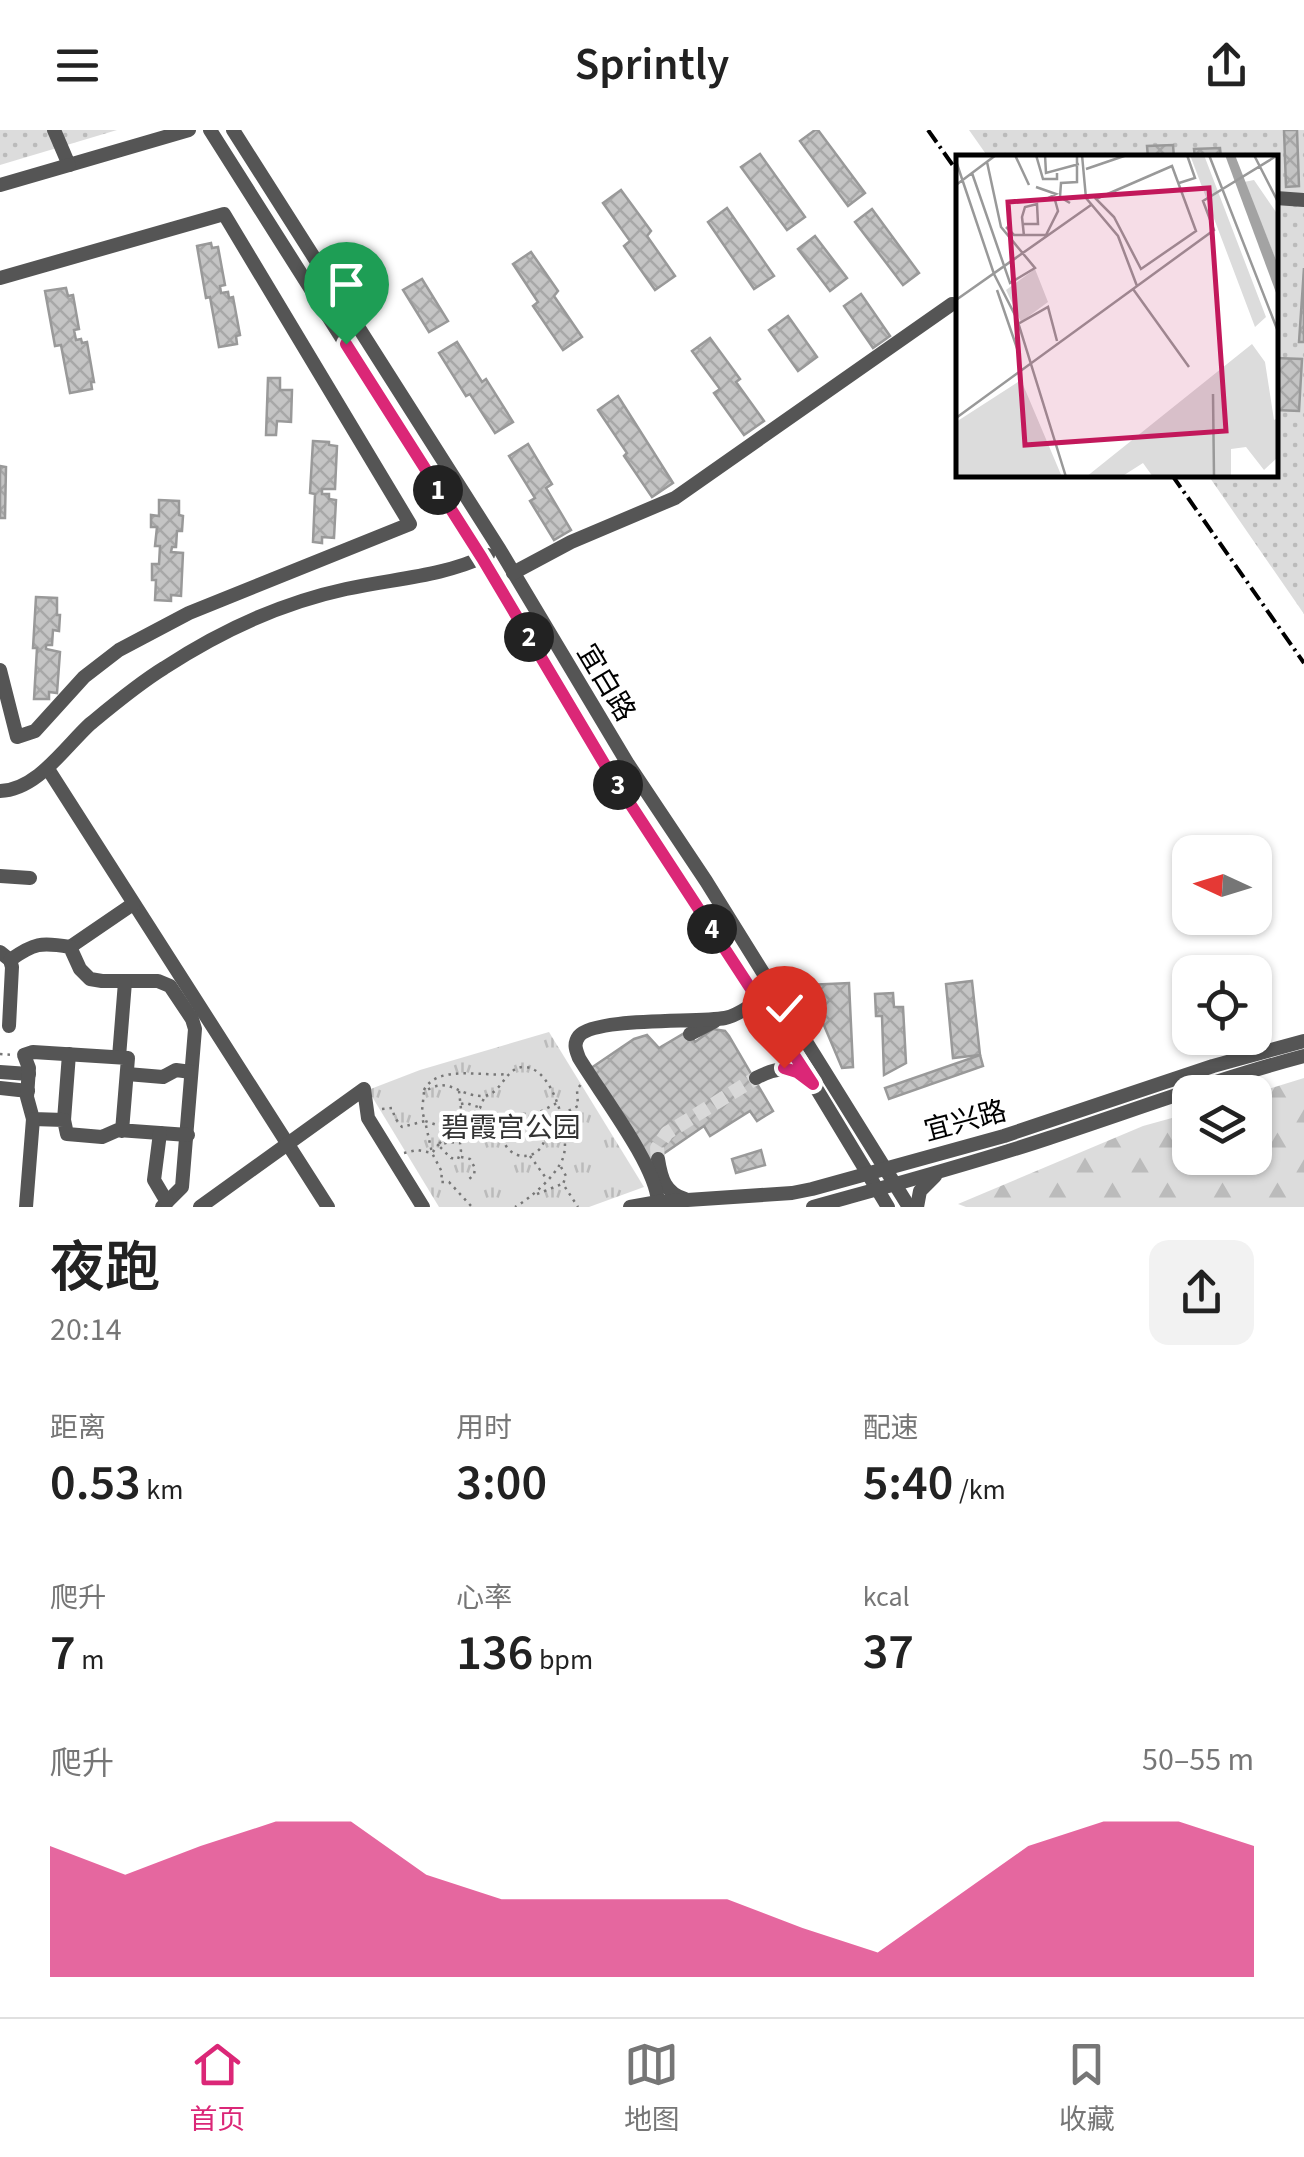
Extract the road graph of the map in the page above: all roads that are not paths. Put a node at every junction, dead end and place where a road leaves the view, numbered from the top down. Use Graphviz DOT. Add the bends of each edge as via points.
graph roads {
  1 [pos="54,130"];
  2 [pos="189,130"];
  3 [pos="210,130"];
  4 [pos="233,130"];
  5 [pos="69,165"];
  6 [pos="0,186"];
  7 [pos="1279,198"];
  8 [pos="1304,200"];
  9 [pos="0,278"];
  10 [pos="952,304"];
  11 [pos="500,550"];
  12 [pos="482,558"];
  13 [pos="512,573"];
  14 [pos="0,670"];
  15 [pos="48,769"];
  16 [pos="0,792"];
  17 [pos="0,876"];
  18 [pos="30,878"];
  19 [pos="133,904"];
  20 [pos="70,946"];
  21 [pos="5,956"];
  22 [pos="124,982"];
  23 [pos="760,1000"];
  24 [pos="720,1019"];
  25 [pos="9,1026"];
  26 [pos="690,1034"];
  27 [pos="1304,1041"];
  28 [pos="69,1054"];
  29 [pos="1304,1056"];
  30 [pos="119,1057"];
  31 [pos="0,1072"];
  32 [pos="192,1072"];
  33 [pos="126,1074"];
  34 [pos="756,1078"];
  35 [pos="28,1082"];
  36 [pos="813,1084"];
  37 [pos="0,1088"];
  38 [pos="33,1120"];
  39 [pos="64,1120"];
  40 [pos="122,1131"];
  41 [pos="160,1134"];
  42 [pos="187,1135"];
  43 [pos="288,1143"];
  44 [pos="936,1154"];
  45 [pos="658,1159"];
  46 [pos="886,1167"];
  47 [pos="944,1170"];
  48 [pos="867,1174"];
  49 [pos="821,1186"];
  50 [pos="892,1197"];
  51 [pos="691,1200"];
  52 [pos="658,1202"];
  53 [pos="165,1205"];
  54 [pos="26,1207"];
  55 [pos="200,1207"];
  56 [pos="328,1207"];
  57 [pos="423,1207"];
  58 [pos="630,1207"];
  59 [pos="814,1207"];
  60 [pos="917,1207"];
  1 -- 5 [label="street"];
  2 -- 5 [label="street"];
  3 -- 12 [label="street"];
  4 -- 11 [label="street, 宜白路"];
  5 -- 6 [label="street"];
  7 -- 8 [label="street"];
  9 -- 14 [label="street" via="224,214 410,524 152,632 84,677 35,730 17,737"];
  10 -- 13 [label="street" via="675,498"];
  11 -- 12 [label="street"];
  11 -- 13 [label="street, 宜白路"];
  12 -- 15 [label="street" via="446,572 302,601 224,633 159,671 92,723"];
  12 -- 23 [label="street" via="608,770"];
  13 -- 46 [label="street, 宜白路"];
  15 -- 16 [label="street"];
  15 -- 19 [label="street"];
  17 -- 18 [label="street"];
  19 -- 20 [label="street"];
  19 -- 43 [label="street"];
  20 -- 21 [label="street" via="40,943"];
  20 -- 22 [label="street" via="90,979"];
  21 -- 25 [label="street" via="12,967"];
  22 -- 30 [label="street"];
  22 -- 32 [label="street" via="170,986 195,1029"];
  23 -- 24 [label="street"];
  23 -- 36 [label="street"];
  24 -- 26 [label="street"];
  24 -- 52 [label="street" via="593,1028 578,1037 576,1050 644,1161"];
  27 -- 44 [label="street, 宜兴路"];
  28 -- 30 [label="street"];
  28 -- 35 [label="street" via="24,1056"];
  28 -- 39 [label="street"];
  29 -- 47 [label="street, 宜兴路"];
  30 -- 33 [label="street" via="128,1058"];
  31 -- 35 [label="street"];
  32 -- 33 [label="street"];
  32 -- 42 [label="street"];
  33 -- 40 [label="street"];
  34 -- 36 [label="street" via="784,1068"];
  35 -- 37 [label="street"];
  35 -- 38 [label="street"];
  36 -- 48 [label="street"];
  38 -- 39 [label="street"];
  38 -- 54 [label="street"];
  39 -- 40 [label="street" via="72,1136"];
  40 -- 41 [label="street"];
  41 -- 42 [label="street"];
  41 -- 53 [label="street" via="154,1180"];
  42 -- 53 [label="street" via="182,1187"];
  43 -- 55 [label="street"];
  43 -- 56 [label="street"];
  43 -- 57 [label="street" via="364,1089 368,1118"];
  44 -- 46 [label="street, 宜兴路"];
  44 -- 50 [label="street" via="910,1169"];
  45 -- 51 [label="street" via="666,1188"];
  46 -- 48 [label="street, 宜兴路"];
  46 -- 50 [label="street, 宜白路"];
  47 -- 50 [label="street, 宜兴路"];
  47 -- 60 [label="street" via="920,1190"];
  48 -- 49 [label="street, 宜兴路"];
  48 -- 50 [label="street"];
  49 -- 50 [label="street"];
  49 -- 51 [label="street, 宜兴路"];
  50 -- 59 [label="street, 宜兴路"];
  51 -- 52 [label="street, 宜兴路"];
  52 -- 58 [label="street, 宜兴路"];
}
